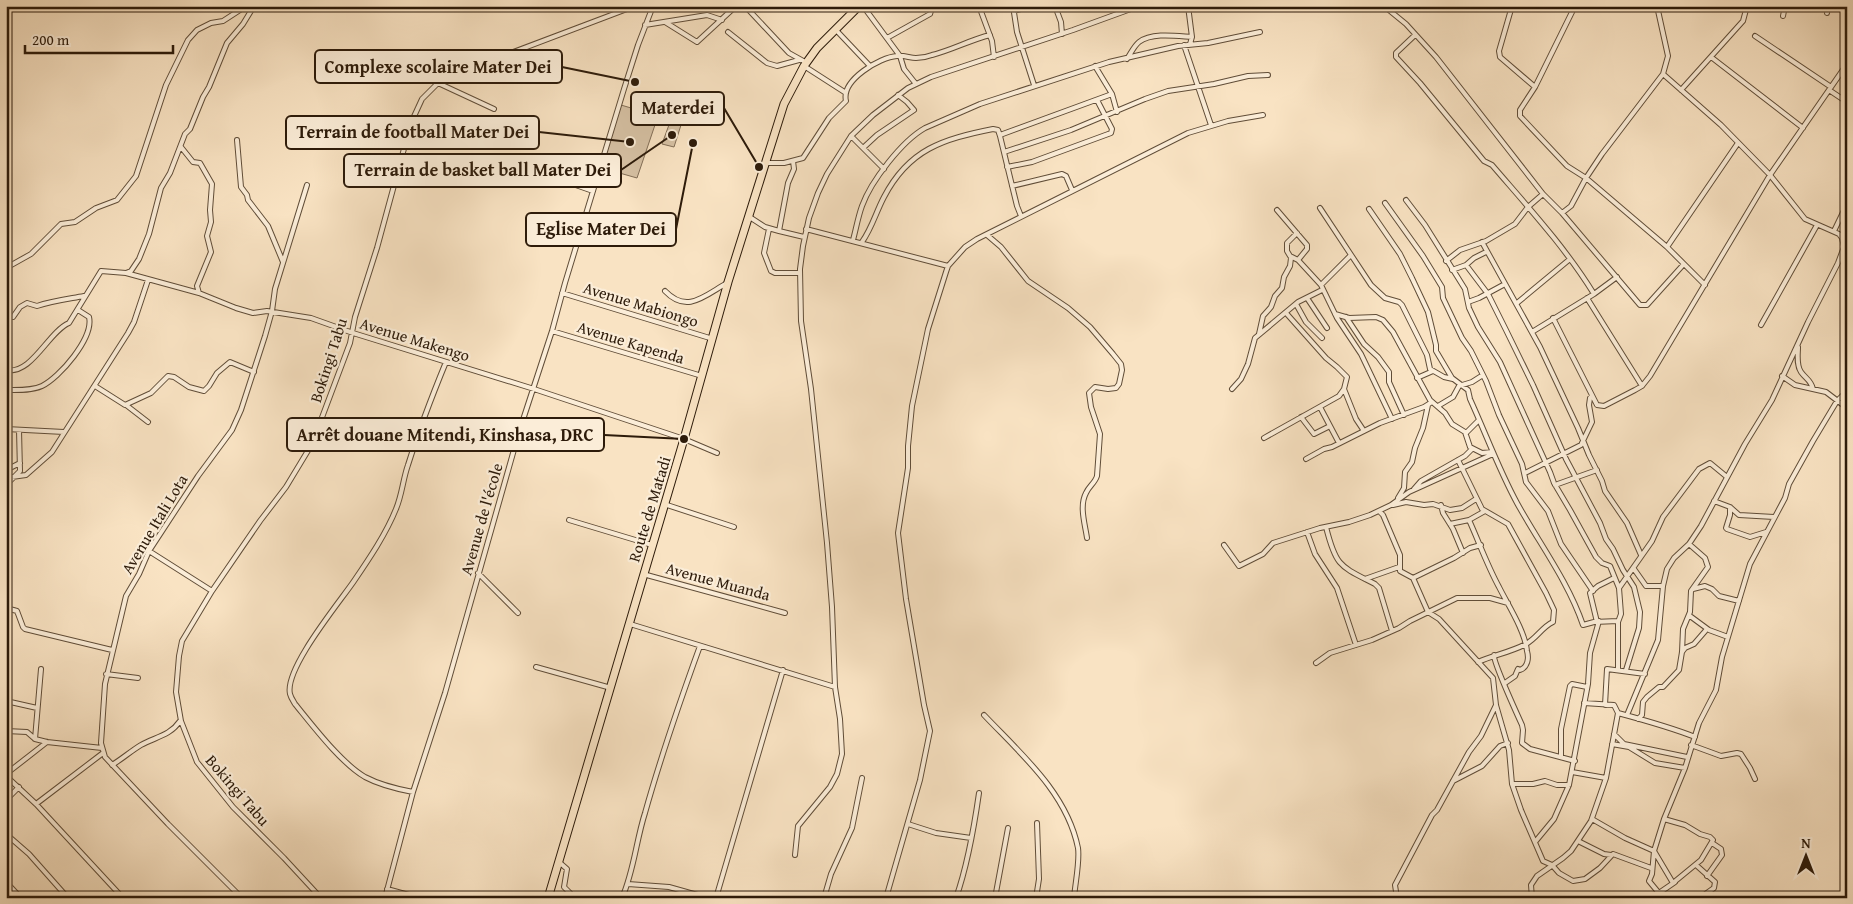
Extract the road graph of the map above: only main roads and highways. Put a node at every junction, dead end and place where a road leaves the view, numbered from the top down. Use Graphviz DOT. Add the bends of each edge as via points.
graph roads {
  1 [pos="859,6"];
  2 [pos="548,898"];
  1 -- 2 [label="highway, Route de Matadi" via="803,63 784,104 728,282"];
}
